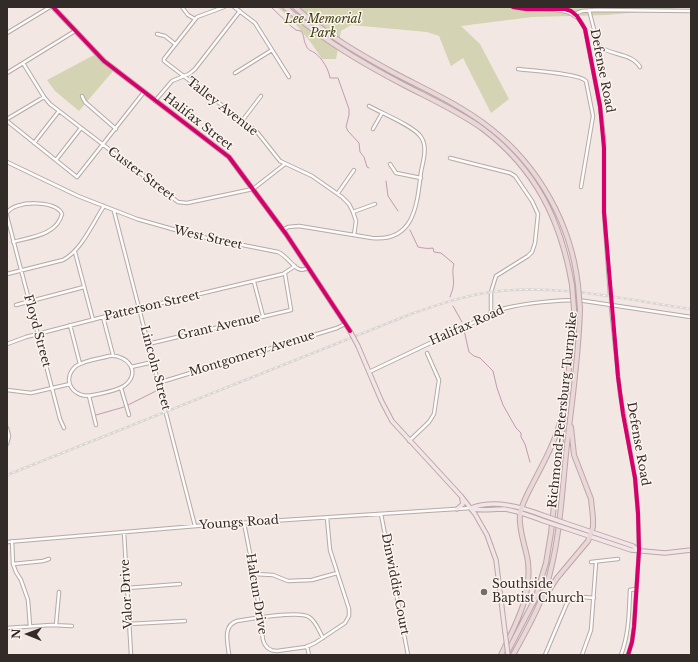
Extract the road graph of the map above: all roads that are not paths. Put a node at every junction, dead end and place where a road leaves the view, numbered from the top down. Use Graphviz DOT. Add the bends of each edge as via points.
graph roads {
  1 [pos="50,7"];
  2 [pos="53,7"];
  3 [pos="182,7"];
  4 [pos="224,7"];
  5 [pos="234,7"];
  6 [pos="285,7"];
  7 [pos="295,7"];
  8 [pos="513,7"];
  9 [pos="589,10"];
  10 [pos="240,11"];
  11 [pos="691,11"];
  12 [pos="575,14"];
  13 [pos="195,19"];
  14 [pos="75,31"];
  15 [pos="7,33"];
  16 [pos="158,34"];
  17 [pos="175,44"];
  18 [pos="272,50"];
  19 [pos="23,63"];
  20 [pos="640,67"];
  21 [pos="518,69"];
  22 [pos="7,73"];
  23 [pos="235,73"];
  24 [pos="183,76"];
  25 [pos="289,77"];
  26 [pos="144,92"];
  27 [pos="44,96"];
  28 [pos="82,96"];
  29 [pos="261,96"];
  30 [pos="156,101"];
  31 [pos="369,106"];
  32 [pos="59,111"];
  33 [pos="601,111"];
  34 [pos="593,112"];
  35 [pos="382,113"];
  36 [pos="7,120"];
  37 [pos="242,121"];
  38 [pos="81,128"];
  39 [pos="116,129"];
  40 [pos="373,129"];
  41 [pos="34,143"];
  42 [pos="103,145"];
  43 [pos="450,158"];
  44 [pos="56,160"];
  45 [pos="7,162"];
  46 [pos="285,164"];
  47 [pos="390,164"];
  48 [pos="354,170"];
  49 [pos="421,178"];
  50 [pos="581,187"];
  51 [pos="253,189"];
  52 [pos="338,193"];
  53 [pos="375,204"];
  54 [pos="104,206"];
  55 [pos="114,211"];
  56 [pos="354,212"];
  57 [pos="7,213"];
  58 [pos="7,216"];
  59 [pos="284,230"];
  60 [pos="354,235"];
  61 [pos="13,242"];
  62 [pos="75,252"];
  63 [pos="295,266"];
  64 [pos="308,268"];
  65 [pos="21,271"];
  66 [pos="7,274"];
  67 [pos="285,274"];
  68 [pos="254,282"];
  69 [pos="84,287"];
  70 [pos="610,295"];
  71 [pos="29,301"];
  72 [pos="16,305"];
  73 [pos="611,307"];
  74 [pos="139,308"];
  75 [pos="491,314"];
  76 [pos="263,316"];
  77 [pos="103,317"];
  78 [pos="691,317"];
  79 [pos="92,320"];
  80 [pos="345,324"];
  81 [pos="70,326"];
  82 [pos="38,334"];
  83 [pos="7,344"];
  84 [pos="148,344"];
  85 [pos="428,353"];
  86 [pos="113,355"];
  87 [pos="153,362"];
  88 [pos="80,364"];
  89 [pos="131,367"];
  90 [pos="368,372"];
  91 [pos="158,383"];
  92 [pos="70,384"];
  93 [pos="121,388"];
  94 [pos="52,389"];
  95 [pos="7,390"];
  96 [pos="89,396"];
  97 [pos="566,398"];
  98 [pos="128,415"];
  99 [pos="570,415"];
  100 [pos="96,425"];
  101 [pos="7,428"];
  102 [pos="64,428"];
  103 [pos="409,441"];
  104 [pos="7,444"];
  105 [pos="461,496"];
  106 [pos="471,508"];
  107 [pos="522,508"];
  108 [pos="458,509"];
  109 [pos="521,513"];
  110 [pos="381,514"];
  111 [pos="327,518"];
  112 [pos="244,523"];
  113 [pos="196,526"];
  114 [pos="124,532"];
  115 [pos="591,534"];
  116 [pos="12,541"];
  117 [pos="7,542"];
  118 [pos="639,550"];
  119 [pos="691,550"];
  120 [pos="49,558"];
  121 [pos="618,559"];
  122 [pos="591,562"];
  123 [pos="596,562"];
  124 [pos="13,564"];
  125 [pos="337,573"];
  126 [pos="254,574"];
  127 [pos="180,584"];
  128 [pos="127,588"];
  129 [pos="636,589"];
  130 [pos="59,592"];
  131 [pos="594,598"];
  132 [pos="537,610"];
  133 [pos="260,618"];
  134 [pos="185,621"];
  135 [pos="129,624"];
  136 [pos="56,625"];
  137 [pos="30,626"];
  138 [pos="72,626"];
  139 [pos="7,628"];
  140 [pos="323,638"];
  141 [pos="307,646"];
  142 [pos="131,655"];
  143 [pos="229,655"];
  144 [pos="308,655"];
  145 [pos="408,655"];
  146 [pos="501,655"];
  147 [pos="507,655"];
  148 [pos="513,655"];
  149 [pos="545,655"];
  150 [pos="582,655"];
  151 [pos="621,655"];
  152 [pos="628,655"];
  1 -- 15 [label="street"];
  2 -- 14 [label="main road, Halifax Street"];
  3 -- 13 [label="street"];
  4 -- 13 [label="street" via="201,14"];
  5 -- 10 [label="street"];
  6 -- 97 [label="highway, Richmond-Petersburg Turnpike, bridge" via="347,54 462,115 501,145 531,178 551,212 565,248 572,285 574,328"];
  7 -- 99 [label="highway, Richmond-Petersburg Turnpike, bridge" via="351,49 467,112 490,128 512,147 542,185 559,216 570,246 578,285 580,325"];
  8 -- 12 [label="street" via="565,9"];
  9 -- 11 [label="street"];
  9 -- 12 [label="street"];
  9 -- 20 [label="street" via="598,46 635,61"];
  10 -- 18 [label="street" via="255,23"];
  10 -- 24 [label="street" via="195,69"];
  12 -- 33 [label="street, Defense Road" via="585,29"];
  13 -- 17 [label="street"];
  14 -- 19 [label="street"];
  14 -- 26 [label="main road, Halifax Street" via="104,61"];
  16 -- 17 [label="street"];
  17 -- 24 [label="street, Talley Avenue" via="164,61"];
  18 -- 23 [label="street"];
  18 -- 25 [label="street"];
  19 -- 22 [label="street"];
  19 -- 27 [label="street, Custer Street"];
  21 -- 34 [label="street" via="583,79 586,82"];
  24 -- 30 [label="street" via="172,81"];
  24 -- 37 [label="street, Talley Avenue"];
  26 -- 30 [label="main road, Halifax Street"];
  26 -- 39 [label="street"];
  27 -- 32 [label="street, Custer Street"];
  27 -- 36 [label="street"];
  28 -- 39 [label="street" via="85,102"];
  29 -- 37 [label="street"];
  30 -- 51 [label="main road, Halifax Street" via="224,153"];
  31 -- 35 [label="street"];
  32 -- 38 [label="street, Custer Street"];
  32 -- 41 [label="street"];
  33 -- 34 [label="street"];
  33 -- 70 [label="street, Defense Road"];
  34 -- 50 [label="street"];
  35 -- 40 [label="street"];
  35 -- 49 [label="street" via="421,136 424,147"];
  36 -- 41 [label="street"];
  37 -- 46 [label="street, Talley Avenue" via="257,132 276,158"];
  38 -- 42 [label="street, Custer Street"];
  38 -- 44 [label="street"];
  39 -- 42 [label="street"];
  41 -- 44 [label="street"];
  42 -- 44 [label="street" via="78,177"];
  42 -- 51 [label="street, Custer Street" via="181,203"];
  43 -- 75 [label="street" via="513,174 537,210 533,250 528,256 496,276 491,294"];
  45 -- 54 [label="street, West Street"];
  46 -- 51 [label="street, Custer Street"];
  46 -- 52 [label="street, Talley Avenue" via="312,176"];
  47 -- 49 [label="street" via="396,173"];
  48 -- 52 [label="street"];
  49 -- 60 [label="street" via="414,215 404,228 382,239"];
  51 -- 59 [label="main road, Halifax Street"];
  52 -- 56 [label="street, Talley Avenue"];
  53 -- 56 [label="street"];
  54 -- 55 [label="street, West Street"];
  54 -- 62 [label="street"];
  55 -- 63 [label="street, West Street" via="197,236 278,252"];
  55 -- 74 [label="street, Lincoln Street"];
  56 -- 60 [label="street"];
  57 -- 61 [label="street" via="12,208 33,203 61,211 62,217 46,233"];
  58 -- 61 [label="street, Floyd Street"];
  59 -- 60 [label="street" via="299,226"];
  59 -- 64 [label="main road, Halifax Street"];
  61 -- 65 [label="street, Floyd Street"];
  62 -- 65 [label="street" via="63,260"];
  62 -- 69 [label="street"];
  63 -- 64 [label="street" via="301,271"];
  63 -- 67 [label="street, Patterson Street"];
  64 -- 80 [label="main road, Halifax Street"];
  65 -- 66 [label="street"];
  65 -- 71 [label="street, Floyd Street"];
  67 -- 68 [label="street, Patterson Street"];
  67 -- 76 [label="street, Grant Avenue" via="291,310"];
  68 -- 74 [label="street, Patterson Street"];
  68 -- 76 [label="street"];
  69 -- 71 [label="street"];
  69 -- 79 [label="street"];
  71 -- 72 [label="street"];
  71 -- 82 [label="street, Floyd Street"];
  73 -- 118 [label="street, Defense Road" via="620,394 636,488"];
  74 -- 77 [label="street, Patterson Street"];
  74 -- 84 [label="street, Lincoln Street"];
  75 -- 78 [label="street, Halifax Road" via="511,307 578,300"];
  75 -- 90 [label="street, Halifax Road"];
  76 -- 84 [label="street, Grant Avenue"];
  77 -- 79 [label="street, Patterson Street"];
  77 -- 86 [label="street"];
  79 -- 81 [label="street, Patterson Street"];
  80 -- 90 [label="main road, Halifax Street, bridge" via="358,346"];
  80 -- 91 [label="street, Montgomery Avenue"];
  81 -- 82 [label="street, Patterson Street"];
  81 -- 88 [label="street"];
  82 -- 83 [label="street, Patterson Street"];
  82 -- 94 [label="street, Floyd Street"];
  84 -- 87 [label="street, Lincoln Street"];
  85 -- 103 [label="street" via="439,380 434,414"];
  86 -- 88 [label="street"];
  86 -- 89 [label="street" via="123,358"];
  87 -- 89 [label="street"];
  87 -- 91 [label="street, Lincoln Street"];
  88 -- 92 [label="street" via="72,371"];
  89 -- 93 [label="street" via="131,378"];
  90 -- 103 [label="main road, Halifax Street" via="388,416"];
  91 -- 113 [label="street, Lincoln Street"];
  92 -- 94 [label="street"];
  92 -- 96 [label="street" via="76,393"];
  93 -- 96 [label="street"];
  93 -- 98 [label="street"];
  94 -- 95 [label="street" via="31,393"];
  94 -- 102 [label="street, Floyd Street"];
  96 -- 100 [label="street"];
  97 -- 107 [label="highway" via="556,436"];
  97 -- 147 [label="highway, Richmond-Petersburg Turnpike" via="546,563 535,599"];
  99 -- 115 [label="highway" via="574,455 591,499"];
  99 -- 132 [label="highway, Richmond-Petersburg Turnpike" via="555,549 546,587"];
  101 -- 104 [label="street"];
  103 -- 105 [label="main road, Halifax Street"];
  105 -- 106 [label="main road, Halifax Street"];
  105 -- 108 [label="main road" via="463,504"];
  106 -- 107 [label="main road" via="496,504"];
  106 -- 108 [label="street, Youngs Road"];
  106 -- 109 [label="main road"];
  106 -- 147 [label="main road, Halifax Street, bridge" via="487,535 496,560"];
  107 -- 109 [label="highway"];
  107 -- 115 [label="main road, bridge"];
  108 -- 110 [label="street, Youngs Road"];
  109 -- 115 [label="main road, bridge"];
  109 -- 146 [label="highway" via="520,524 528,569 527,591 521,613"];
  110 -- 111 [label="street, Youngs Road"];
  110 -- 145 [label="street, Dinwiddie Court"];
  111 -- 112 [label="street, Youngs Road"];
  111 -- 125 [label="street, Halcun Drive" via="329,544"];
  112 -- 113 [label="street, Youngs Road"];
  112 -- 126 [label="street, Halcun Drive"];
  113 -- 114 [label="street, Youngs Road"];
  114 -- 116 [label="street, Youngs Road"];
  114 -- 128 [label="street, Valor Drive"];
  115 -- 118 [label="main road" via="631,550"];
  115 -- 132 [label="highway" via="583,548 554,582"];
  116 -- 117 [label="street, Youngs Road"];
  116 -- 124 [label="street"];
  118 -- 119 [label="main road"];
  118 -- 129 [label="street, Defense Road"];
  120 -- 124 [label="street"];
  121 -- 123 [label="street"];
  122 -- 123 [label="street"];
  123 -- 131 [label="street"];
  124 -- 137 [label="street" via="28,600"];
  125 -- 126 [label="street" via="312,580 288,581 273,575"];
  125 -- 140 [label="street, Halcun Drive" via="349,609 348,618 343,625"];
  126 -- 133 [label="street, Halcun Drive"];
  127 -- 128 [label="street"];
  128 -- 135 [label="street, Valor Drive"];
  129 -- 151 [label="street" via="630,590 628,627"];
  129 -- 152 [label="street, Defense Road" via="633,635"];
  130 -- 136 [label="street"];
  131 -- 149 [label="street" via="578,597 567,603"];
  131 -- 150 [label="street" via="591,630"];
  132 -- 148 [label="highway, Richmond-Petersburg Turnpike"];
  133 -- 140 [label="street" via="303,615 312,620"];
  133 -- 141 [label="street, Halcun Drive" via="263,640 270,649 277,651"];
  133 -- 143 [label="street" via="237,621 230,625 226,634"];
  134 -- 135 [label="street"];
  135 -- 142 [label="street, Valor Drive"];
  136 -- 137 [label="street"];
  136 -- 138 [label="street"];
  137 -- 139 [label="street"];
  140 -- 141 [label="street, Halcun Drive"];
  141 -- 144 [label="street"];
}
